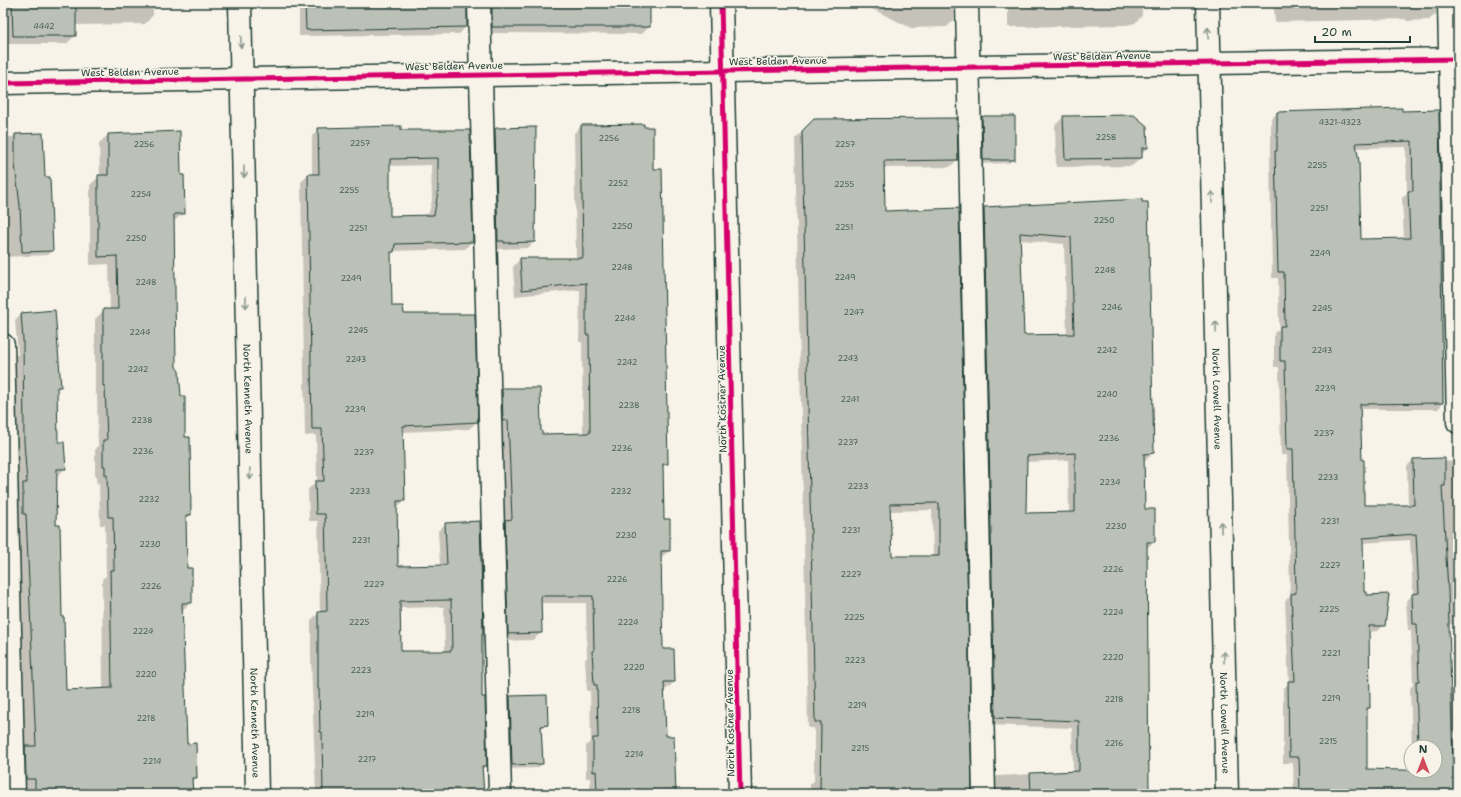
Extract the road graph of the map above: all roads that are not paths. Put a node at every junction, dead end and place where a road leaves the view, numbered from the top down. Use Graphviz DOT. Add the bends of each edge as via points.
graph roads {
  1 [pos="240,3"];
  2 [pos="480,3"];
  3 [pos="721,3"];
  4 [pos="967,3"];
  5 [pos="1208,3"];
  6 [pos="1449,3"];
  7 [pos="1454,59"];
  8 [pos="1209,63"];
  9 [pos="969,67"];
  10 [pos="723,71"];
  11 [pos="481,75"];
  12 [pos="242,79"];
  13 [pos="3,83"];
  14 [pos="3,346"];
  15 [pos="1458,422"];
  16 [pos="14,794"];
  17 [pos="257,794"];
  18 [pos="500,794"];
  19 [pos="740,794"];
  20 [pos="984,794"];
  21 [pos="1227,794"];
  1 -- 12 [label="street, North Kenneth Avenue, one-way"];
  2 -- 11 [label="street"];
  3 -- 10 [label="street, North Kostner Avenue"];
  4 -- 9 [label="street"];
  8 -- 5 [label="street, North Lowell Avenue, one-way"];
  6 -- 7 [label="street"];
  7 -- 8 [label="street, West Belden Avenue"];
  7 -- 15 [label="street"];
  8 -- 9 [label="street, West Belden Avenue"];
  21 -- 8 [label="street, North Lowell Avenue, one-way"];
  9 -- 10 [label="street, West Belden Avenue"];
  9 -- 20 [label="street"];
  10 -- 11 [label="street, West Belden Avenue"];
  10 -- 19 [label="street, North Kostner Avenue"];
  11 -- 12 [label="street, West Belden Avenue"];
  11 -- 18 [label="street"];
  12 -- 13 [label="street, West Belden Avenue"];
  12 -- 17 [label="street, North Kenneth Avenue, one-way"];
  14 -- 16 [label="street"];
}
